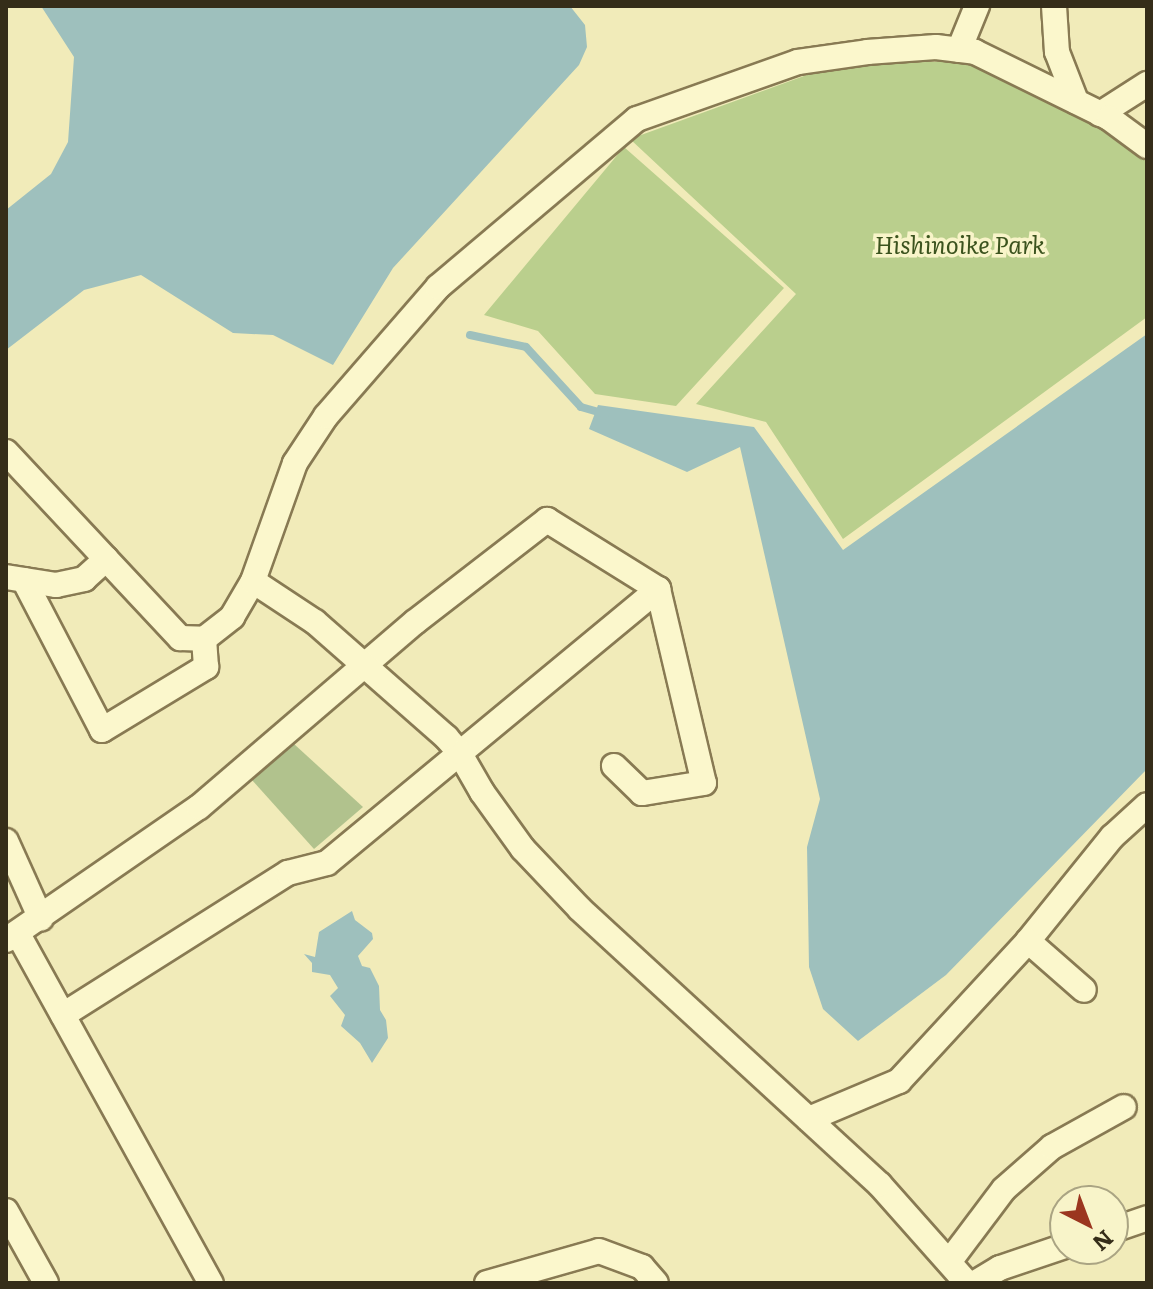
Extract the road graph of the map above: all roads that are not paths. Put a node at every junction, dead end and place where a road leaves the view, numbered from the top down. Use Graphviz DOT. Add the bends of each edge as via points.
graph roads {
  1 [pos="977,6"];
  2 [pos="1054,6"];
  3 [pos="959,50"];
  4 [pos="1147,84"];
  5 [pos="1076,101"];
  6 [pos="1100,114"];
  7 [pos="1147,146"];
  8 [pos="6,452"];
  9 [pos="106,559"];
  10 [pos="15,579"];
  11 [pos="253,581"];
  12 [pos="658,589"];
  13 [pos="204,639"];
  14 [pos="365,665"];
  15 [pos="459,752"];
  16 [pos="614,766"];
  17 [pos="1147,805"];
  18 [pos="6,841"];
  19 [pos="41,919"];
  20 [pos="12,937"];
  21 [pos="1028,941"];
  22 [pos="1084,990"];
  23 [pos="63,1015"];
  24 [pos="1124,1107"];
  25 [pos="809,1119"];
  26 [pos="6,1211"];
  27 [pos="1049,1251"];
  28 [pos="949,1262"];
  29 [pos="46,1283"];
  30 [pos="211,1283"];
  31 [pos="487,1283"];
  32 [pos="656,1283"];
  33 [pos="967,1283"];
  34 [pos="975,1283"];
  1 -- 3 [label="street"];
  2 -- 5 [label="street" via="1057,52"];
  3 -- 5 [label="street" via="975,52"];
  3 -- 11 [label="street" via="867,52 798,62 637,119 438,287 326,416 295,463"];
  4 -- 6 [label="street"];
  5 -- 6 [label="street"];
  6 -- 7 [label="street"];
  8 -- 9 [label="street"];
  9 -- 10 [label="street" via="84,579 56,585"];
  9 -- 13 [label="street" via="180,638"];
  10 -- 13 [label="street" via="102,730 206,667"];
  11 -- 13 [label="street" via="232,617"];
  11 -- 14 [label="street" via="315,622"];
  12 -- 14 [label="street" via="547,520"];
  12 -- 15 [label="street"];
  12 -- 16 [label="street" via="704,783 642,793"];
  14 -- 15 [label="street"];
  14 -- 19 [label="street" via="199,807"];
  15 -- 23 [label="street" via="327,863 288,873"];
  15 -- 25 [label="street" via="523,849 580,909"];
  17 -- 21 [label="street" via="1112,837"];
  18 -- 19 [label="street"];
  19 -- 20 [label="street"];
  20 -- 23 [label="street"];
  21 -- 22 [label="street"];
  21 -- 25 [label="street" via="899,1081"];
  23 -- 30 [label="street"];
  24 -- 28 [label="street" via="1040,1157 1004,1189"];
  25 -- 28 [label="street" via="879,1184"];
  26 -- 29 [label="street"];
  27 -- 34 [label="street"];
  28 -- 33 [label="street"];
  31 -- 32 [label="street" via="599,1251 642,1267"];
}
